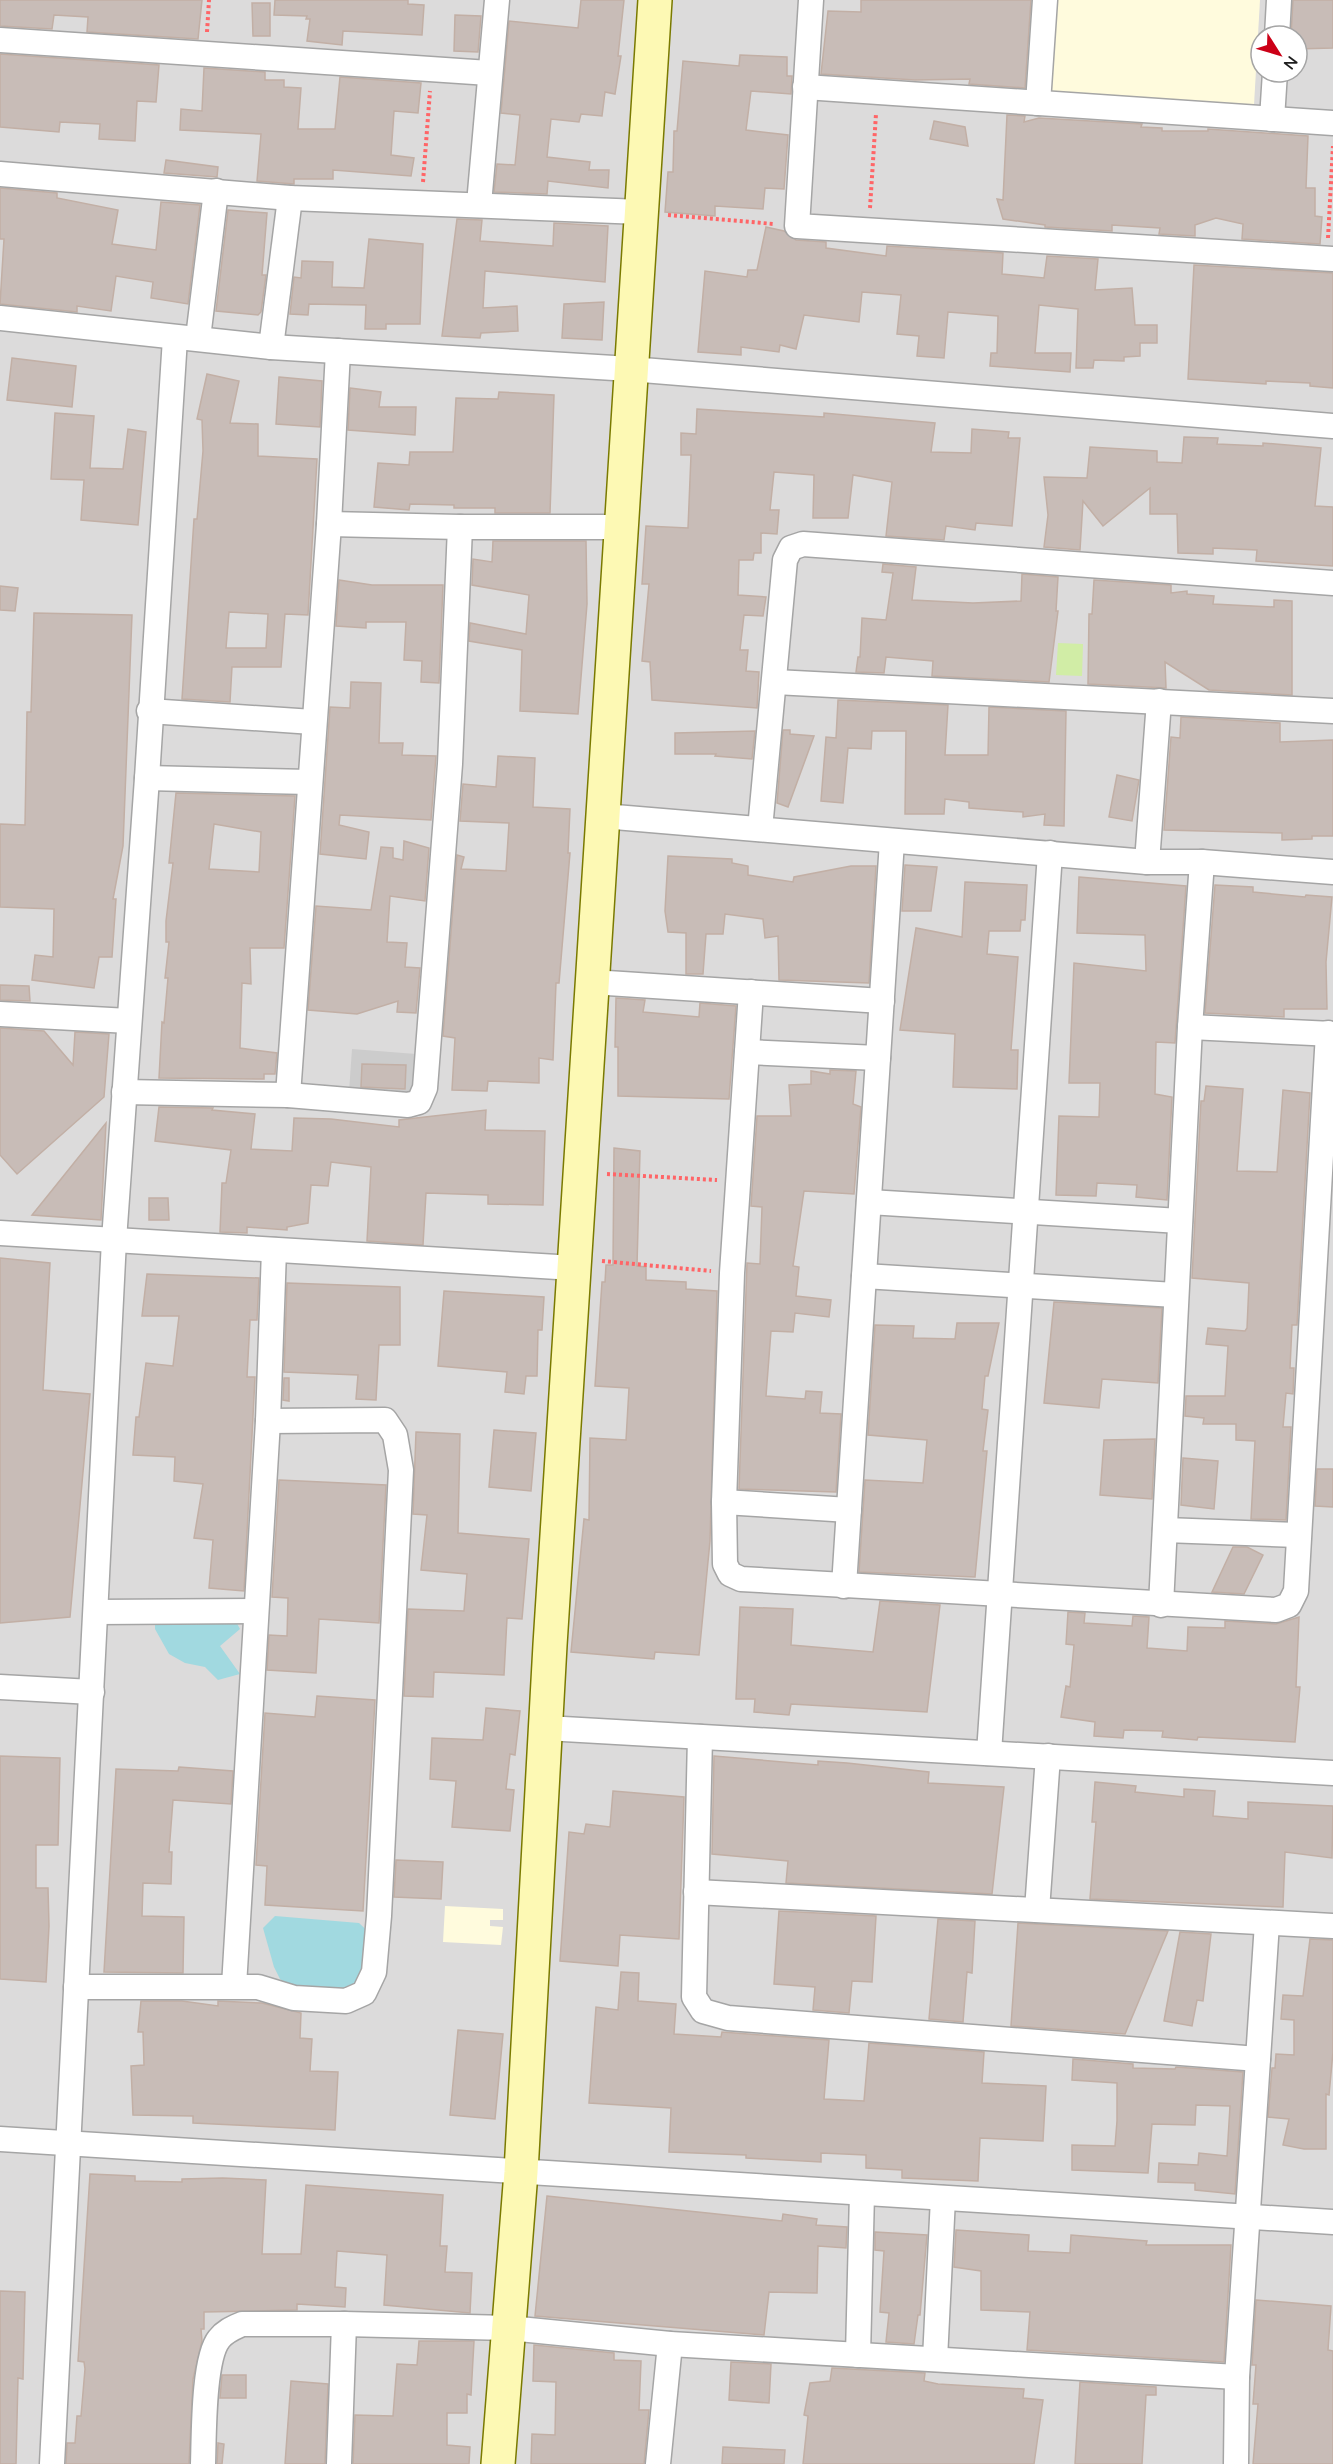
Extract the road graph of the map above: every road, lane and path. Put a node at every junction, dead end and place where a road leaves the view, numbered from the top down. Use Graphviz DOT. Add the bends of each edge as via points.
graph roads {
  1 [pos="209,0"];
  2 [pos="496,0"];
  3 [pos="655,0"];
  4 [pos="811,0"];
  5 [pos="1046,0"];
  6 [pos="1279,0"];
  7 [pos="1278,24"];
  8 [pos="0,40"];
  9 [pos="205,54"];
  10 [pos="432,69"];
  11 [pos="489,73"];
  12 [pos="1274,84"];
  13 [pos="806,87"];
  14 [pos="877,92"];
  15 [pos="1038,103"];
  16 [pos="1272,119"];
  17 [pos="1333,123"];
  18 [pos="1333,146"];
  19 [pos="0,174"];
  20 [pos="216,191"];
  21 [pos="290,198"];
  22 [pos="422,203"];
  23 [pos="479,204"];
  24 [pos="641,212"];
  25 [pos="797,226"];
  26 [pos="868,231"];
  27 [pos="1330,259"];
  28 [pos="0,318"];
  29 [pos="186,338"];
  30 [pos="271,347"];
  31 [pos="338,351"];
  32 [pos="630,369"];
  33 [pos="1333,426"];
  34 [pos="329,524"];
  35 [pos="620,527"];
  36 [pos="460,528"];
  37 [pos="1333,583"];
  38 [pos="775,682"];
  39 [pos="1159,701"];
  40 [pos="150,711"];
  41 [pos="1333,711"];
  42 [pos="313,722"];
  43 [pos="147,778"];
  44 [pos="309,782"];
  45 [pos="603,816"];
  46 [pos="760,830"];
  47 [pos="892,841"];
  48 [pos="1050,853"];
  49 [pos="1147,862"];
  50 [pos="1202,862"];
  51 [pos="1333,872"];
  52 [pos="592,981"];
  53 [pos="751,992"];
  54 [pos="882,1001"];
  55 [pos="0,1014"];
  56 [pos="129,1021"];
  57 [pos="1190,1027"];
  58 [pos="1330,1033"];
  59 [pos="747,1052"];
  60 [pos="878,1058"];
  61 [pos="124,1092"];
  62 [pos="288,1095"];
  63 [pos="580,1172"];
  64 [pos="738,1181"];
  65 [pos="869,1202"];
  66 [pos="1024,1212"];
  67 [pos="1180,1221"];
  68 [pos="0,1233"];
  69 [pos="114,1240"];
  70 [pos="274,1250"];
  71 [pos="574,1263"];
  72 [pos="732,1274"];
  73 [pos="864,1276"];
  74 [pos="1019,1285"];
  75 [pos="1176,1295"];
  76 [pos="268,1421"];
  77 [pos="724,1502"];
  78 [pos="849,1509"];
  79 [pos="1165,1530"];
  80 [pos="1297,1535"];
  81 [pos="844,1586"];
  82 [pos="999,1595"];
  83 [pos="1161,1605"];
  84 [pos="256,1611"];
  85 [pos="96,1612"];
  86 [pos="0,1687"];
  87 [pos="92,1692"];
  88 [pos="546,1728"];
  89 [pos="700,1737"];
  90 [pos="989,1753"];
  91 [pos="1048,1756"];
  92 [pos="1333,1773"];
  93 [pos="696,1892"];
  94 [pos="1037,1910"];
  95 [pos="1267,1923"];
  96 [pos="1333,1926"];
  97 [pos="234,1986"];
  98 [pos="76,1988"];
  99 [pos="1258,2059"];
  100 [pos="0,2139"];
  101 [pos="68,2144"];
  102 [pos="521,2172"];
  103 [pos="862,2193"];
  104 [pos="943,2198"];
  105 [pos="1248,2217"];
  106 [pos="1333,2222"];
  107 [pos="344,2324"];
  108 [pos="509,2328"];
  109 [pos="670,2344"];
  110 [pos="858,2355"];
  111 [pos="935,2360"];
  112 [pos="1237,2377"];
  113 [pos="52,2464"];
  114 [pos="202,2464"];
  115 [pos="339,2464"];
  116 [pos="498,2464"];
  117 [pos="658,2464"];
  118 [pos="1236,2464"];
  1 -- 9 [label="path"];
  2 -- 11 [label="street"];
  3 -- 24 [label="street"];
  4 -- 13 [label="street"];
  5 -- 15 [label="street"];
  6 -- 7 [label="street"];
  8 -- 9 [label="street"];
  9 -- 10 [label="street"];
  10 -- 11 [label="street"];
  10 -- 22 [label="path"];
  11 -- 23 [label="street"];
  12 -- 16 [label="street"];
  13 -- 14 [label="street"];
  13 -- 25 [label="street"];
  14 -- 15 [label="street"];
  14 -- 26 [label="path"];
  15 -- 16 [label="street"];
  16 -- 17 [label="street"];
  18 -- 27 [label="path"];
  19 -- 20 [label="street"];
  20 -- 21 [label="street"];
  20 -- 29 [label="street"];
  21 -- 22 [label="street"];
  21 -- 30 [label="street"];
  22 -- 23 [label="street"];
  23 -- 24 [label="street"];
  24 -- 25 [label="path"];
  24 -- 32 [label="street"];
  25 -- 26 [label="street"];
  26 -- 27 [label="street"];
  28 -- 29 [label="street"];
  29 -- 30 [label="street"];
  29 -- 40 [label="street"];
  30 -- 31 [label="street"];
  31 -- 32 [label="street"];
  31 -- 34 [label="street"];
  32 -- 33 [label="street"];
  32 -- 35 [label="street"];
  34 -- 36 [label="street"];
  34 -- 42 [label="street"];
  35 -- 36 [label="street"];
  35 -- 45 [label="street"];
  36 -- 62 [label="street" via="450,764 425,1088 419,1102 408,1105"];
  37 -- 38 [label="street" via="803,544 791,548 785,560"];
  38 -- 39 [label="street"];
  38 -- 46 [label="street"];
  39 -- 41 [label="street"];
  39 -- 49 [label="street"];
  40 -- 42 [label="street"];
  40 -- 43 [label="street"];
  42 -- 44 [label="street"];
  43 -- 44 [label="street"];
  43 -- 56 [label="street"];
  44 -- 62 [label="street"];
  45 -- 46 [label="street"];
  45 -- 52 [label="street"];
  46 -- 47 [label="street"];
  47 -- 48 [label="street"];
  47 -- 54 [label="street"];
  48 -- 49 [label="street"];
  48 -- 66 [label="street"];
  49 -- 50 [label="street"];
  50 -- 51 [label="street"];
  50 -- 57 [label="street"];
  52 -- 53 [label="street"];
  52 -- 63 [label="street"];
  53 -- 54 [label="street"];
  53 -- 59 [label="street"];
  54 -- 60 [label="street"];
  55 -- 56 [label="street"];
  56 -- 61 [label="street"];
  57 -- 58 [label="street"];
  57 -- 67 [label="street"];
  58 -- 80 [label="street"];
  59 -- 60 [label="street"];
  59 -- 64 [label="street"];
  60 -- 65 [label="street"];
  61 -- 62 [label="street"];
  61 -- 69 [label="street"];
  63 -- 64 [label="path"];
  63 -- 71 [label="street"];
  64 -- 72 [label="street"];
  65 -- 66 [label="street"];
  65 -- 73 [label="street"];
  66 -- 67 [label="street"];
  66 -- 74 [label="street"];
  67 -- 75 [label="street"];
  68 -- 69 [label="street"];
  69 -- 70 [label="street"];
  69 -- 85 [label="street"];
  70 -- 71 [label="street"];
  70 -- 76 [label="street"];
  71 -- 72 [label="path"];
  71 -- 88 [label="street"];
  72 -- 77 [label="street"];
  73 -- 74 [label="street"];
  73 -- 78 [label="street"];
  74 -- 75 [label="street"];
  74 -- 82 [label="street"];
  75 -- 79 [label="street"];
  76 -- 84 [label="street"];
  76 -- 97 [label="street" via="385,1420 396,1435 401,1470 379,1916 374,1972 364,1993 346,2001 294,1998 258,1987"];
  77 -- 78 [label="street"];
  77 -- 81 [label="street" via="725,1564 730,1574 741,1579"];
  78 -- 81 [label="street"];
  79 -- 80 [label="street"];
  79 -- 83 [label="street"];
  80 -- 83 [label="street" via="1296,1591 1289,1605 1276,1610"];
  81 -- 82 [label="street"];
  82 -- 83 [label="street"];
  82 -- 90 [label="street"];
  84 -- 85 [label="street"];
  84 -- 97 [label="street"];
  85 -- 87 [label="street"];
  86 -- 87 [label="street"];
  87 -- 98 [label="street"];
  88 -- 89 [label="street"];
  88 -- 102 [label="street"];
  89 -- 90 [label="street"];
  89 -- 93 [label="street"];
  90 -- 91 [label="street"];
  91 -- 92 [label="street"];
  91 -- 94 [label="street"];
  93 -- 94 [label="street"];
  93 -- 99 [label="street" via="694,1997 703,2011 728,2018"];
  94 -- 95 [label="street"];
  95 -- 96 [label="street"];
  95 -- 99 [label="street"];
  97 -- 98 [label="street"];
  98 -- 101 [label="street"];
  99 -- 105 [label="street"];
  100 -- 101 [label="street"];
  101 -- 102 [label="street"];
  101 -- 113 [label="street"];
  102 -- 103 [label="street"];
  102 -- 108 [label="street"];
  103 -- 104 [label="street"];
  103 -- 110 [label="street"];
  104 -- 105 [label="street"];
  104 -- 111 [label="street"];
  105 -- 106 [label="street"];
  105 -- 112 [label="street"];
  107 -- 108 [label="street"];
  107 -- 114 [label="street" via="242,2324 229,2329 217,2341 209,2359"];
  107 -- 115 [label="street"];
  108 -- 109 [label="street"];
  108 -- 116 [label="street"];
  109 -- 110 [label="street"];
  109 -- 117 [label="street"];
  110 -- 111 [label="street"];
  111 -- 112 [label="street"];
  112 -- 118 [label="street"];
}
